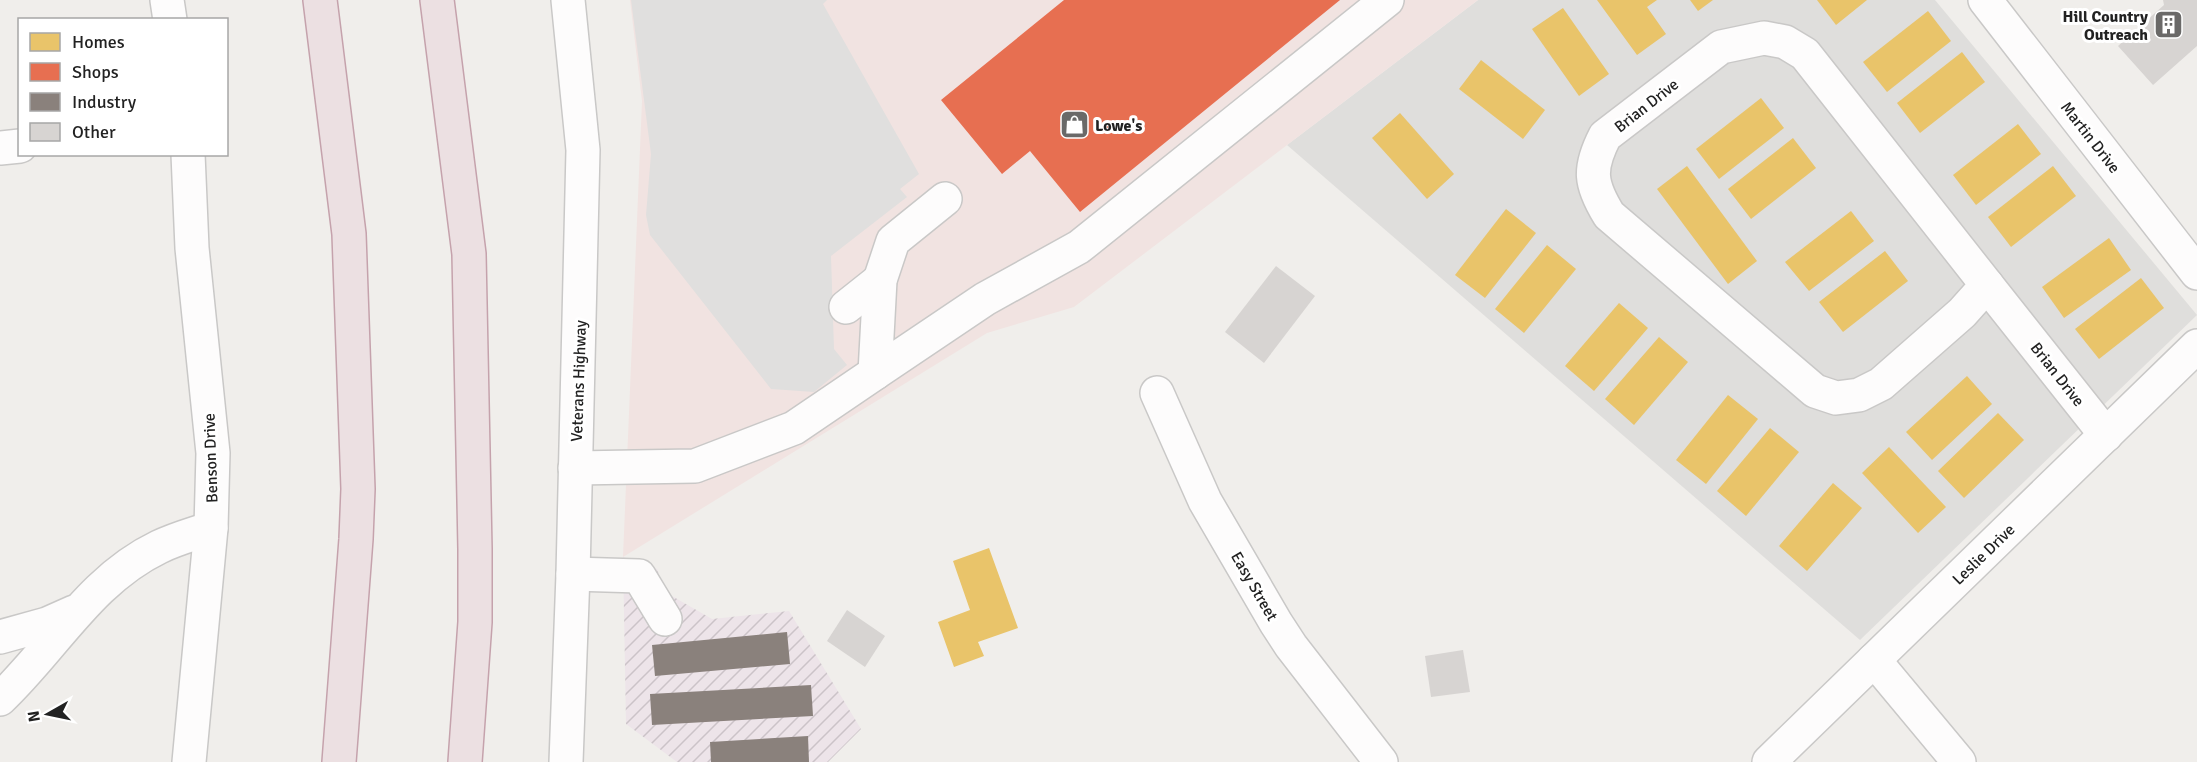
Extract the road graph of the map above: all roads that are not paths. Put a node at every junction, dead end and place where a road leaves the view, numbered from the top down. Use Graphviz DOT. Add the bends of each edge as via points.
graph roads {
  1 [pos="167,0"];
  2 [pos="320,0"];
  3 [pos="437,0"];
  4 [pos="568,0"];
  5 [pos="1387,0"];
  6 [pos="1985,0"];
  7 [pos="170,18"];
  8 [pos="18,146"];
  9 [pos="0,148"];
  10 [pos="188,156"];
  11 [pos="945,199"];
  12 [pos="2197,273"];
  13 [pos="880,280"];
  14 [pos="1987,285"];
  15 [pos="846,307"];
  16 [pos="2197,346"];
  17 [pos="875,373"];
  18 [pos="1157,393"];
  19 [pos="2106,435"];
  20 [pos="575,468"];
  21 [pos="211,528"];
  22 [pos="573,574"];
  23 [pos="78,610"];
  24 [pos="665,619"];
  25 [pos="0,637"];
  26 [pos="1874,660"];
  27 [pos="0,699"];
  28 [pos="189,762"];
  29 [pos="339,762"];
  30 [pos="465,762"];
  31 [pos="566,762"];
  32 [pos="1381,762"];
  33 [pos="1768,762"];
  34 [pos="1959,762"];
  1 -- 7 [label="street"];
  2 -- 29 [label="highway" via="349,234 358,489"];
  3 -- 30 [label="highway" via="469,254 476,549"];
  4 -- 20 [label="street, Veterans Highway" via="583,150"];
  5 -- 17 [label="street" via="1079,247 985,299"];
  6 -- 12 [label="street, Martin Drive"];
  8 -- 9 [label="street"];
  10 -- 21 [label="street, Benson Drive" via="192,248 213,453"];
  11 -- 13 [label="street" via="893,241"];
  13 -- 15 [label="street"];
  13 -- 17 [label="street"];
  14 -- 14 [label="street, Brian Drive" via="1962,314 1881,384 1859,395 1836,398 1815,391 1610,215 1598,197 1594,157 1605,136 1721,47 1764,38 1785,42 1805,54"];
  14 -- 19 [label="street, Brian Drive"];
  16 -- 19 [label="street, Leslie Drive"];
  17 -- 20 [label="street" via="794,428 694,466"];
  18 -- 32 [label="street, Easy Street" via="1205,501 1276,623"];
  19 -- 26 [label="street, Leslie Drive"];
  20 -- 22 [label="street, Veterans Highway"];
  21 -- 23 [label="street" via="159,547 126,567"];
  21 -- 28 [label="street, Benson Drive"];
  22 -- 24 [label="street" via="639,576"];
  22 -- 31 [label="street, Veterans Highway"];
  23 -- 25 [label="street" via="47,624"];
  23 -- 27 [label="street"];
  26 -- 33 [label="street, Leslie Drive"];
  26 -- 34 [label="street"];
}
